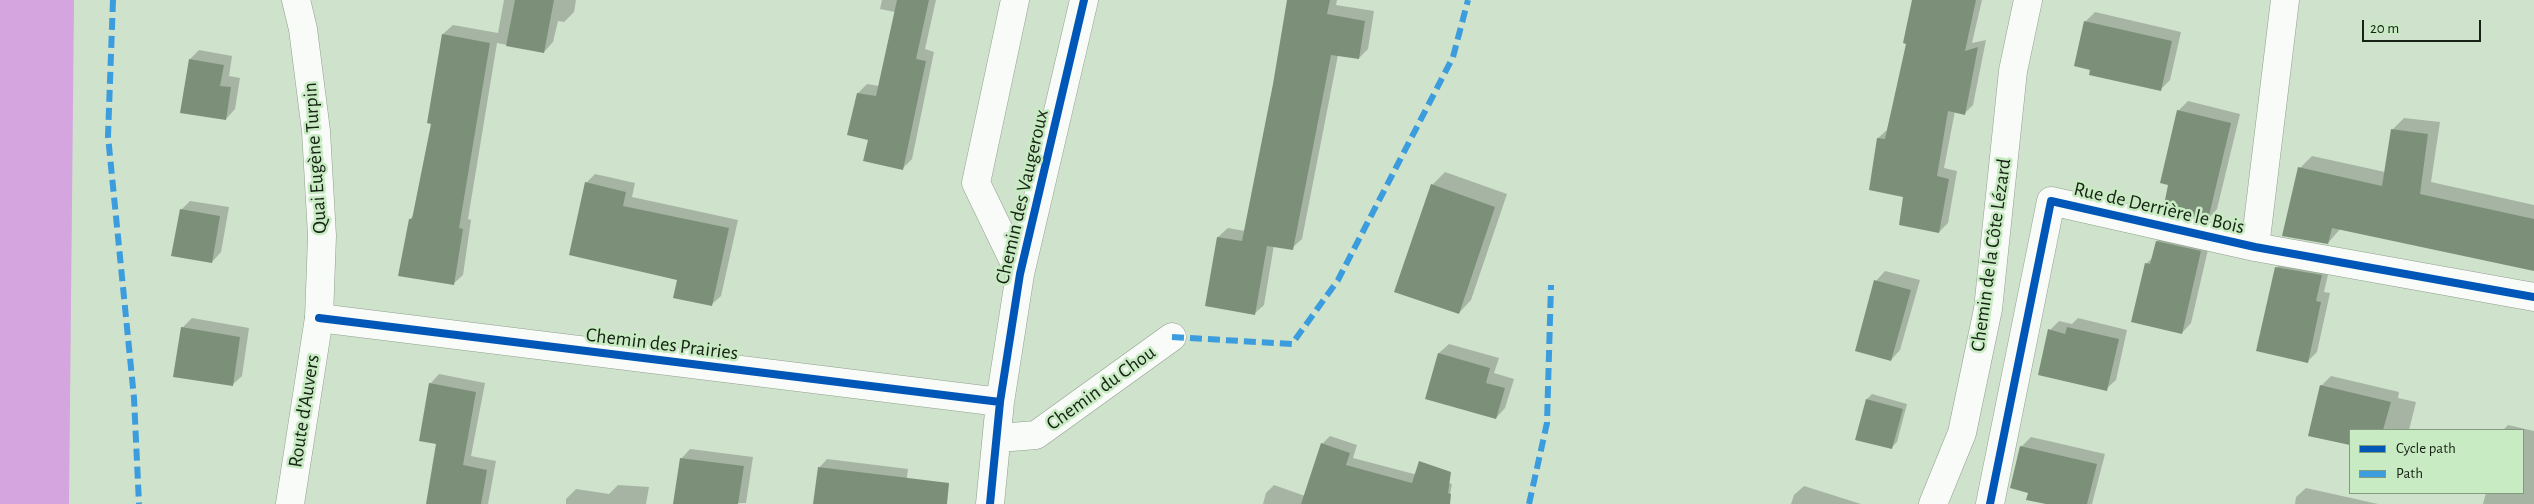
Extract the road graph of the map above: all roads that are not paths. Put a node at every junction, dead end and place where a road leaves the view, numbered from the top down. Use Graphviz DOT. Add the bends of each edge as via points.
graph roads {
  1 [pos="296,0"];
  2 [pos="1015,0"];
  3 [pos="1084,0"];
  4 [pos="2028,0"];
  5 [pos="2285,0"];
  6 [pos="2256,246"];
  7 [pos="1020,274"];
  8 [pos="2534,297"];
  9 [pos="319,318"];
  10 [pos="1172,338"];
  11 [pos="1000,402"];
  12 [pos="998,438"];
  13 [pos="290,504"];
  14 [pos="990,504"];
  15 [pos="1933,504"];
  16 [pos="1990,504"];
  1 -- 9 [label="street, Quai Eugène Turpin" via="303,29 316,131 322,236"];
  2 -- 7 [label="street" via="976,182"];
  3 -- 7 [label="street, Chemin des Vaugeroux"];
  4 -- 15 [label="street, Chemin de la Côte Lézard" via="2013,71 1988,309 1962,432"];
  5 -- 6 [label="street, Rue de Derrière le Bois"];
  6 -- 8 [label="street, Rue de Derrière le Bois"];
  6 -- 16 [label="street, Rue de Derrière le Bois" via="2051,201"];
  7 -- 11 [label="street, Chemin des Vaugeroux"];
  9 -- 11 [label="street, Chemin des Prairies"];
  9 -- 13 [label="street, Route d'Auvers"];
  10 -- 12 [label="street, Chemin du Chou" via="1036,435"];
  11 -- 12 [label="street, Chemin des Vaugeroux"];
  12 -- 14 [label="street, Chemin des Vaugeroux"];
}
